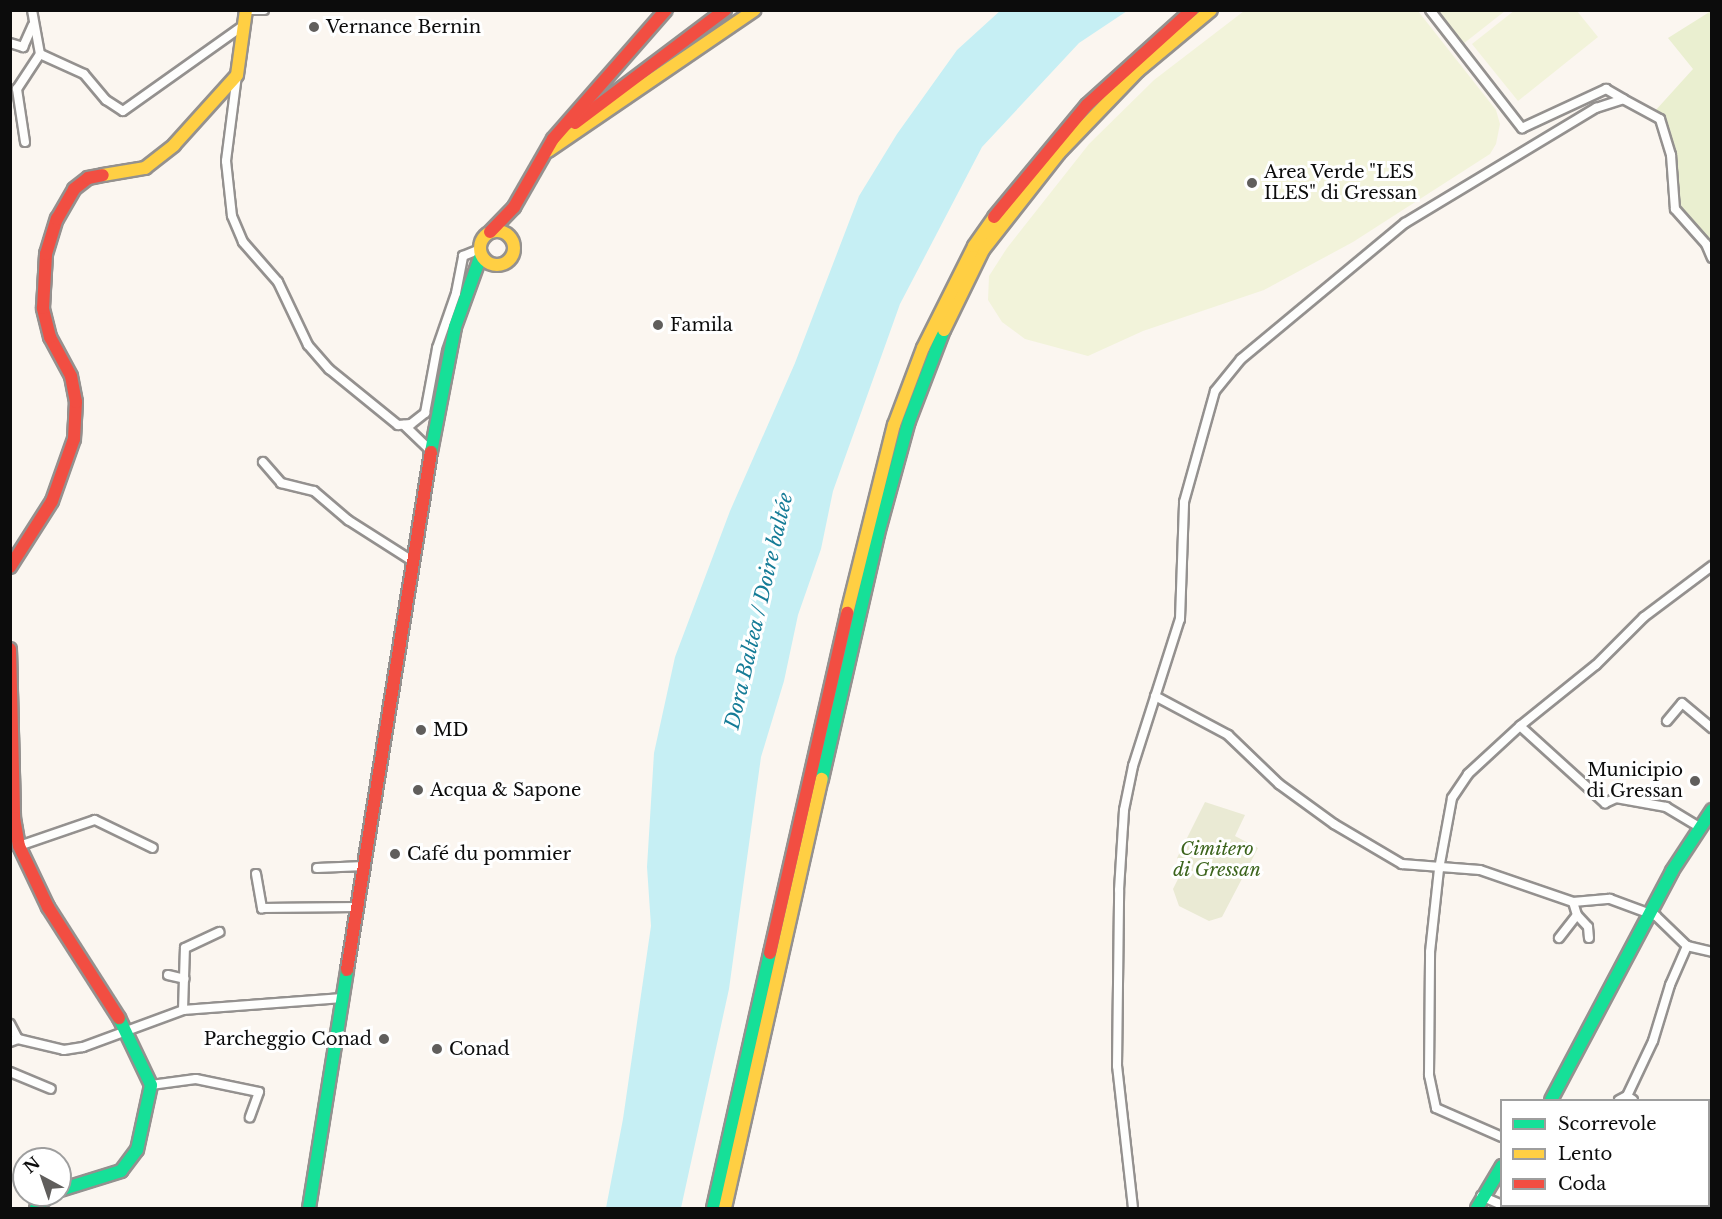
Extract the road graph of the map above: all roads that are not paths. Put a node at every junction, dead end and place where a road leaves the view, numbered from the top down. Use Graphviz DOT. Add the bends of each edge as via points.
graph roads {
  1 [pos="246,10"];
  2 [pos="264,10"];
  3 [pos="666,10"];
  4 [pos="725,10"];
  5 [pos="755,10"];
  6 [pos="1192,10"];
  7 [pos="1211,10"];
  8 [pos="1430,10"];
  9 [pos="34,15"];
  10 [pos="241,27"];
  11 [pos="10,43"];
  12 [pos="40,54"];
  13 [pos="237,75"];
  14 [pos="1623,99"];
  15 [pos="25,142"];
  16 [pos="543,156"];
  17 [pos="514,207"];
  18 [pos="490,232"];
  19 [pos="512,237"];
  20 [pos="481,252"];
  21 [pos="1712,258"];
  22 [pos="498,265"];
  23 [pos="471,289"];
  24 [pos="404,425"];
  25 [pos="431,451"];
  26 [pos="263,462"];
  27 [pos="414,562"];
  28 [pos="1712,566"];
  29 [pos="10,567"];
  30 [pos="10,649"];
  31 [pos="1155,696"];
  32 [pos="1667,721"];
  33 [pos="1520,726"];
  34 [pos="1712,728"];
  35 [pos="1712,810"];
  36 [pos="1699,827"];
  37 [pos="19,846"];
  38 [pos="153,848"];
  39 [pos="364,866"];
  40 [pos="318,868"];
  41 [pos="1439,869"];
  42 [pos="256,874"];
  43 [pos="1573,902"];
  44 [pos="357,907"];
  45 [pos="1650,914"];
  46 [pos="1577,915"];
  47 [pos="219,932"];
  48 [pos="1559,938"];
  49 [pos="1589,938"];
  50 [pos="1687,946"];
  51 [pos="1712,951"];
  52 [pos="168,975"];
  53 [pos="185,979"];
  54 [pos="343,998"];
  55 [pos="183,1010"];
  56 [pos="10,1024"];
  57 [pos="125,1030"];
  58 [pos="14,1040"];
  59 [pos="10,1071"];
  60 [pos="151,1085"];
  61 [pos="51,1089"];
  62 [pos="1552,1099"];
  63 [pos="1626,1099"];
  64 [pos="250,1117"];
  65 [pos="1500,1136"];
  66 [pos="1500,1169"];
  67 [pos="72,1186"];
  68 [pos="1479,1202"];
  69 [pos="1500,1205"];
  70 [pos="309,1209"];
  71 [pos="713,1209"];
  72 [pos="725,1209"];
  73 [pos="1133,1209"];
  1 -- 2 [label="street"];
  1 -- 10 [label="main road"];
  3 -- 16 [label="main road" via="580,107"];
  4 -- 16 [label="main road" via="604,98"];
  5 -- 16 [label="main road"];
  6 -- 71 [label="main road" via="1087,105 1012,192 974,246 923,348 894,425 864,536"];
  7 -- 72 [label="main road" via="1138,71 1059,153 983,250 936,347 909,421 878,534"];
  8 -- 14 [label="street" via="1522,128 1606,89"];
  9 -- 11 [label="street" via="23,47"];
  9 -- 12 [label="street"];
  10 -- 12 [label="street" via="123,111 106,100 84,74"];
  10 -- 13 [label="main road"];
  12 -- 15 [label="street" via="17,89"];
  13 -- 24 [label="street" via="226,161 232,216 243,242 278,282 308,345 329,369 390,421"];
  13 -- 29 [label="main road" via="174,145 145,168 81,182 57,219 46,254 43,308 50,337 71,376 76,402 74,439 52,501"];
  14 -- 21 [label="street" via="1660,119 1671,155 1675,209 1706,243"];
  14 -- 31 [label="street" via="1586,114 1405,223 1242,359 1215,391 1184,502 1180,619"];
  16 -- 17 [label="main road"];
  17 -- 18 [label="main road"];
  17 -- 19 [label="main road"];
  18 -- 19 [label="main road" via="504,232"];
  18 -- 20 [label="main road" via="484,237"];
  19 -- 22 [label="main road" via="512,257"];
  20 -- 22 [label="main road" via="488,263"];
  20 -- 23 [label="main road"];
  20 -- 24 [label="street" via="463,256 456,293 437,348 425,413 419,420"];
  22 -- 23 [label="main road"];
  23 -- 25 [label="main road" via="448,352"];
  24 -- 25 [label="street"];
  25 -- 27 [label="main road"];
  26 -- 27 [label="street" via="280,483 314,491 348,520"];
  27 -- 39 [label="main road"];
  28 -- 33 [label="street" via="1644,617 1596,665"];
  30 -- 37 [label="main road" via="14,818"];
  31 -- 41 [label="street" via="1228,735 1279,784 1334,824 1402,864"];
  31 -- 73 [label="street" via="1124,810 1119,890 1117,1066"];
  32 -- 34 [label="street" via="1682,703"];
  33 -- 36 [label="street" via="1605,802 1617,798 1665,807"];
  33 -- 41 [label="street" via="1468,774 1452,798"];
  35 -- 36 [label="main road"];
  36 -- 45 [label="main road"];
  37 -- 38 [label="street" via="95,820"];
  37 -- 57 [label="main road" via="48,907"];
  39 -- 40 [label="street"];
  39 -- 44 [label="main road"];
  41 -- 43 [label="street" via="1480,870"];
  41 -- 65 [label="street" via="1426,1016 1429,1075 1436,1108"];
  42 -- 44 [label="street" via="262,908"];
  43 -- 45 [label="street" via="1610,899"];
  43 -- 46 [label="street"];
  44 -- 54 [label="main road"];
  45 -- 50 [label="street"];
  45 -- 62 [label="main road"];
  46 -- 48 [label="street"];
  46 -- 49 [label="street" via="1588,927"];
  47 -- 53 [label="street" via="185,948"];
  50 -- 51 [label="street"];
  50 -- 63 [label="street" via="1653,1041"];
  52 -- 53 [label="street"];
  53 -- 55 [label="street"];
  54 -- 55 [label="street"];
  54 -- 70 [label="main road"];
  55 -- 57 [label="street"];
  56 -- 58 [label="street"];
  57 -- 58 [label="street" via="64,1050"];
  57 -- 60 [label="main road"];
  59 -- 61 [label="street"];
  60 -- 64 [label="street" via="196,1079 259,1092"];
  60 -- 67 [label="main road" via="137,1150 129,1162 121,1171"];
  66 -- 68 [label="main road"];
  68 -- 69 [label="street"];
}
